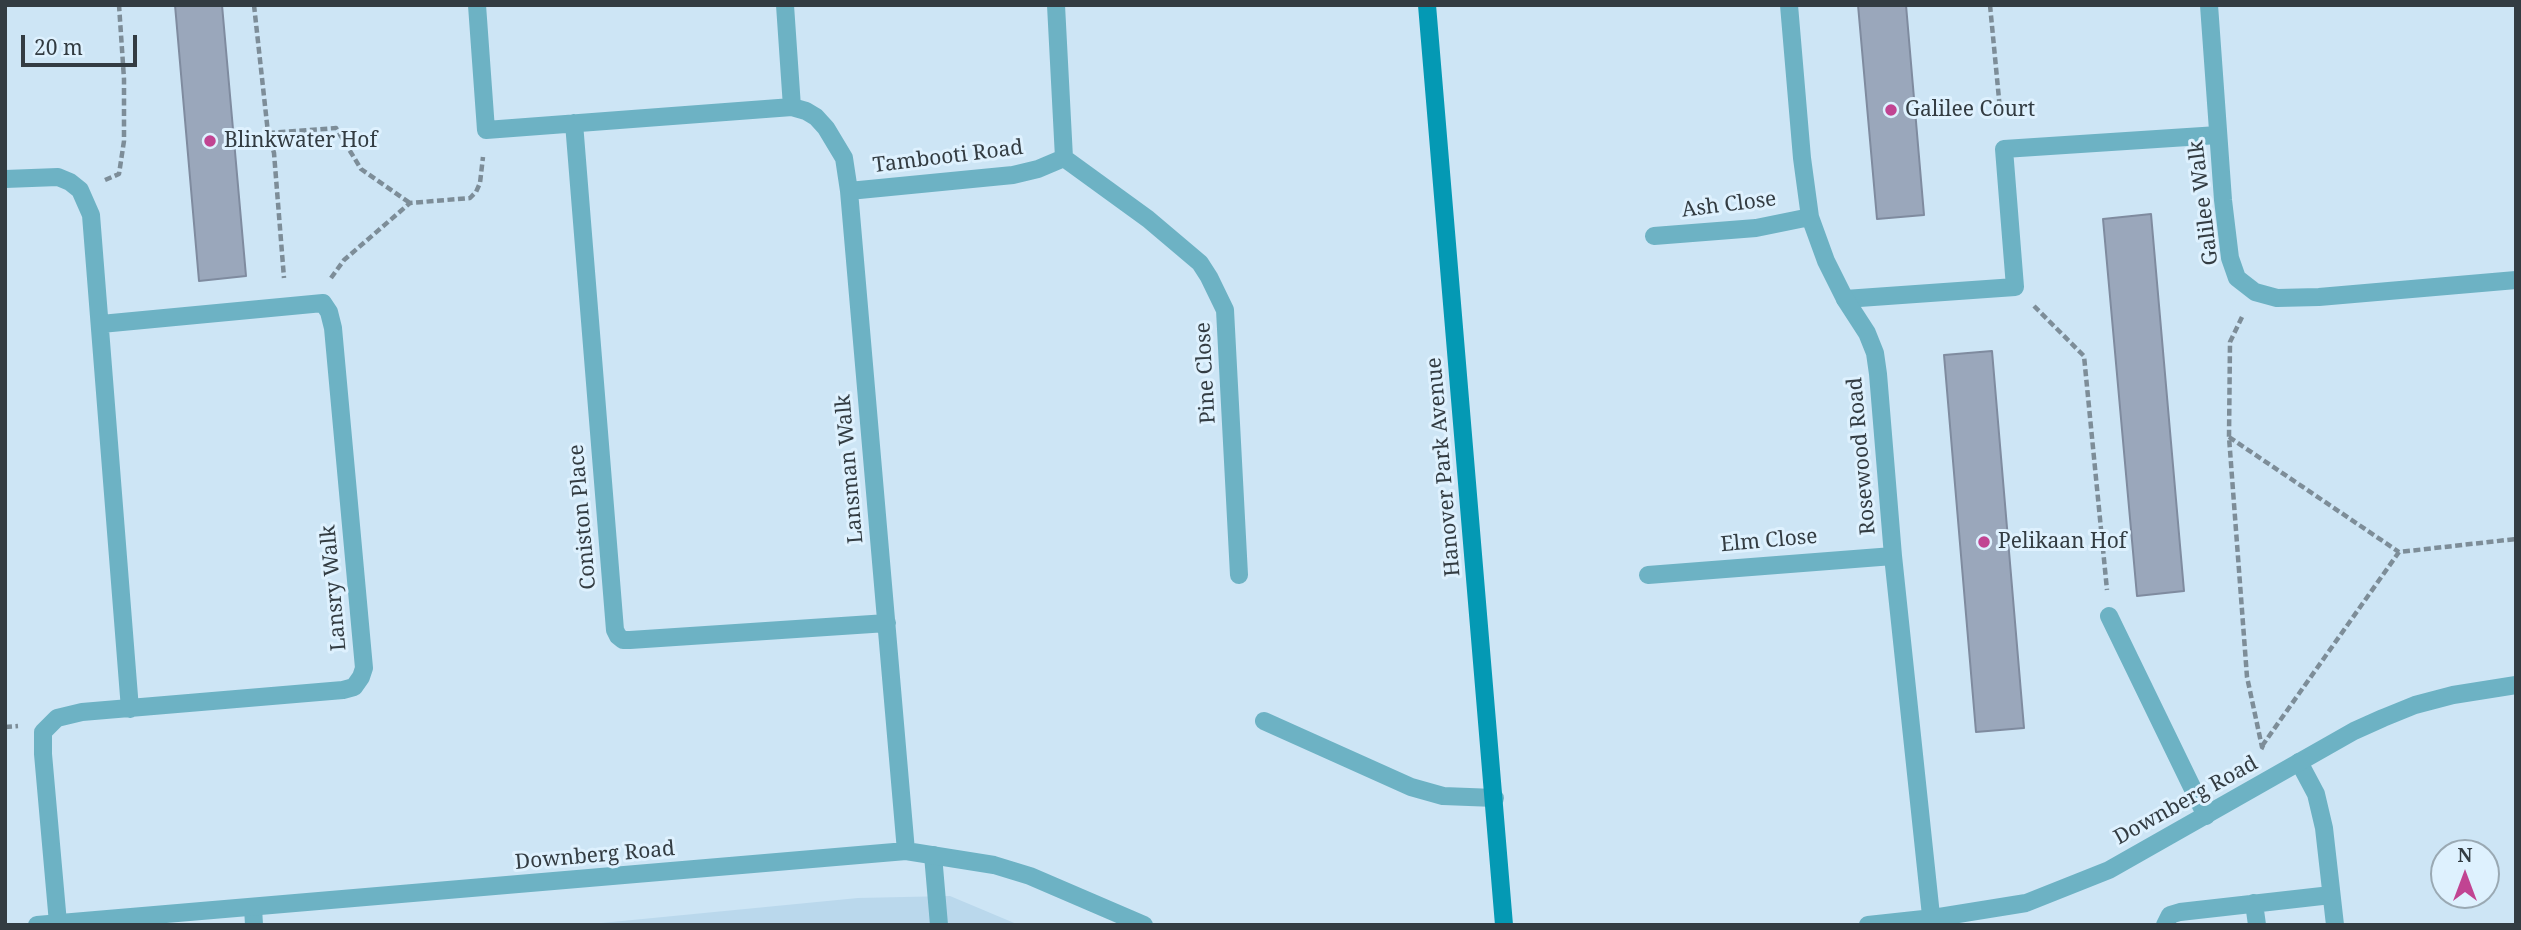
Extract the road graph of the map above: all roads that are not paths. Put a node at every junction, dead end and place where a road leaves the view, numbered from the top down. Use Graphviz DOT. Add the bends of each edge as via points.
graph roads {
  1 [pos="477,5"];
  2 [pos="785,5"];
  3 [pos="1056,5"];
  4 [pos="1427,5"];
  5 [pos="1789,5"];
  6 [pos="2209,5"];
  7 [pos="792,107"];
  8 [pos="574,123"];
  9 [pos="2218,135"];
  10 [pos="1064,158"];
  11 [pos="5,179"];
  12 [pos="849,191"];
  13 [pos="1810,217"];
  14 [pos="1654,236"];
  15 [pos="2516,281"];
  16 [pos="1845,299"];
  17 [pos="101,324"];
  18 [pos="1893,556"];
  19 [pos="1239,575"];
  20 [pos="1648,575"];
  21 [pos="2109,616"];
  22 [pos="887,623"];
  23 [pos="2516,685"];
  24 [pos="130,709"];
  25 [pos="1264,721"];
  26 [pos="2299,762"];
  27 [pos="1495,798"];
  28 [pos="2206,816"];
  29 [pos="906,851"];
  30 [pos="933,855"];
  31 [pos="2331,895"];
  32 [pos="2254,903"];
  33 [pos="254,916"];
  34 [pos="1932,921"];
  35 [pos="58,923"];
  36 [pos="37,925"];
  37 [pos="939,925"];
  38 [pos="1144,925"];
  39 [pos="1504,925"];
  40 [pos="1868,925"];
  41 [pos="2165,925"];
  42 [pos="2257,925"];
  43 [pos="2335,925"];
  1 -- 8 [label="street" via="486,130"];
  2 -- 7 [label="street"];
  3 -- 10 [label="street"];
  4 -- 27 [label="street, Hanover Park Avenue"];
  5 -- 13 [label="street, Rosewood Road"];
  6 -- 9 [label="street, Galilee Walk"];
  7 -- 8 [label="street"];
  7 -- 12 [label="street, Lansman Walk" via="816,117 826,128 844,158"];
  8 -- 22 [label="street, Coniston Place" via="618,636 629,640"];
  9 -- 15 [label="street, Galilee Walk" via="2230,258 2237,278 2255,292 2277,298 2319,297"];
  9 -- 16 [label="street" via="2004,149 2015,286"];
  10 -- 12 [label="street, Tambooti Road" via="1013,175"];
  10 -- 19 [label="street, Pine Close" via="1200,264 1225,310"];
  11 -- 17 [label="street" via="58,177 80,190 91,215"];
  12 -- 22 [label="street, Lansman Walk"];
  13 -- 14 [label="street, Ash Close" via="1756,228"];
  13 -- 16 [label="street, Rosewood Road"];
  16 -- 18 [label="street, Rosewood Road" via="1875,353"];
  17 -- 24 [label="street"];
  17 -- 24 [label="street, Lansry Walk" via="323,303 333,328 363,646 361,677 354,687 343,690"];
  18 -- 20 [label="street, Elm Close"];
  18 -- 34 [label="street, Rosewood Road"];
  21 -- 28 [label="street"];
  22 -- 29 [label="street, Lansman Walk"];
  23 -- 26 [label="street, Downberg Road" via="2415,705 2354,731"];
  24 -- 35 [label="street" via="57,718 43,732"];
  25 -- 27 [label="street" via="1411,787 1443,796"];
  26 -- 28 [label="street, Downberg Road"];
  26 -- 31 [label="street" via="2316,794"];
  27 -- 39 [label="street, Hanover Park Avenue"];
  28 -- 34 [label="street, Downberg Road" via="2109,870 2026,903"];
  29 -- 30 [label="street, Downberg Road"];
  29 -- 33 [label="street, Downberg Road"];
  30 -- 37 [label="street"];
  30 -- 38 [label="street, Downberg Road" via="1030,876"];
  31 -- 32 [label="street"];
  31 -- 43 [label="street"];
  32 -- 41 [label="street" via="2180,912 2170,915"];
  32 -- 42 [label="street"];
  33 -- 35 [label="street, Downberg Road"];
  34 -- 40 [label="street, Downberg Road"];
  35 -- 36 [label="street, Downberg Road"];
}
